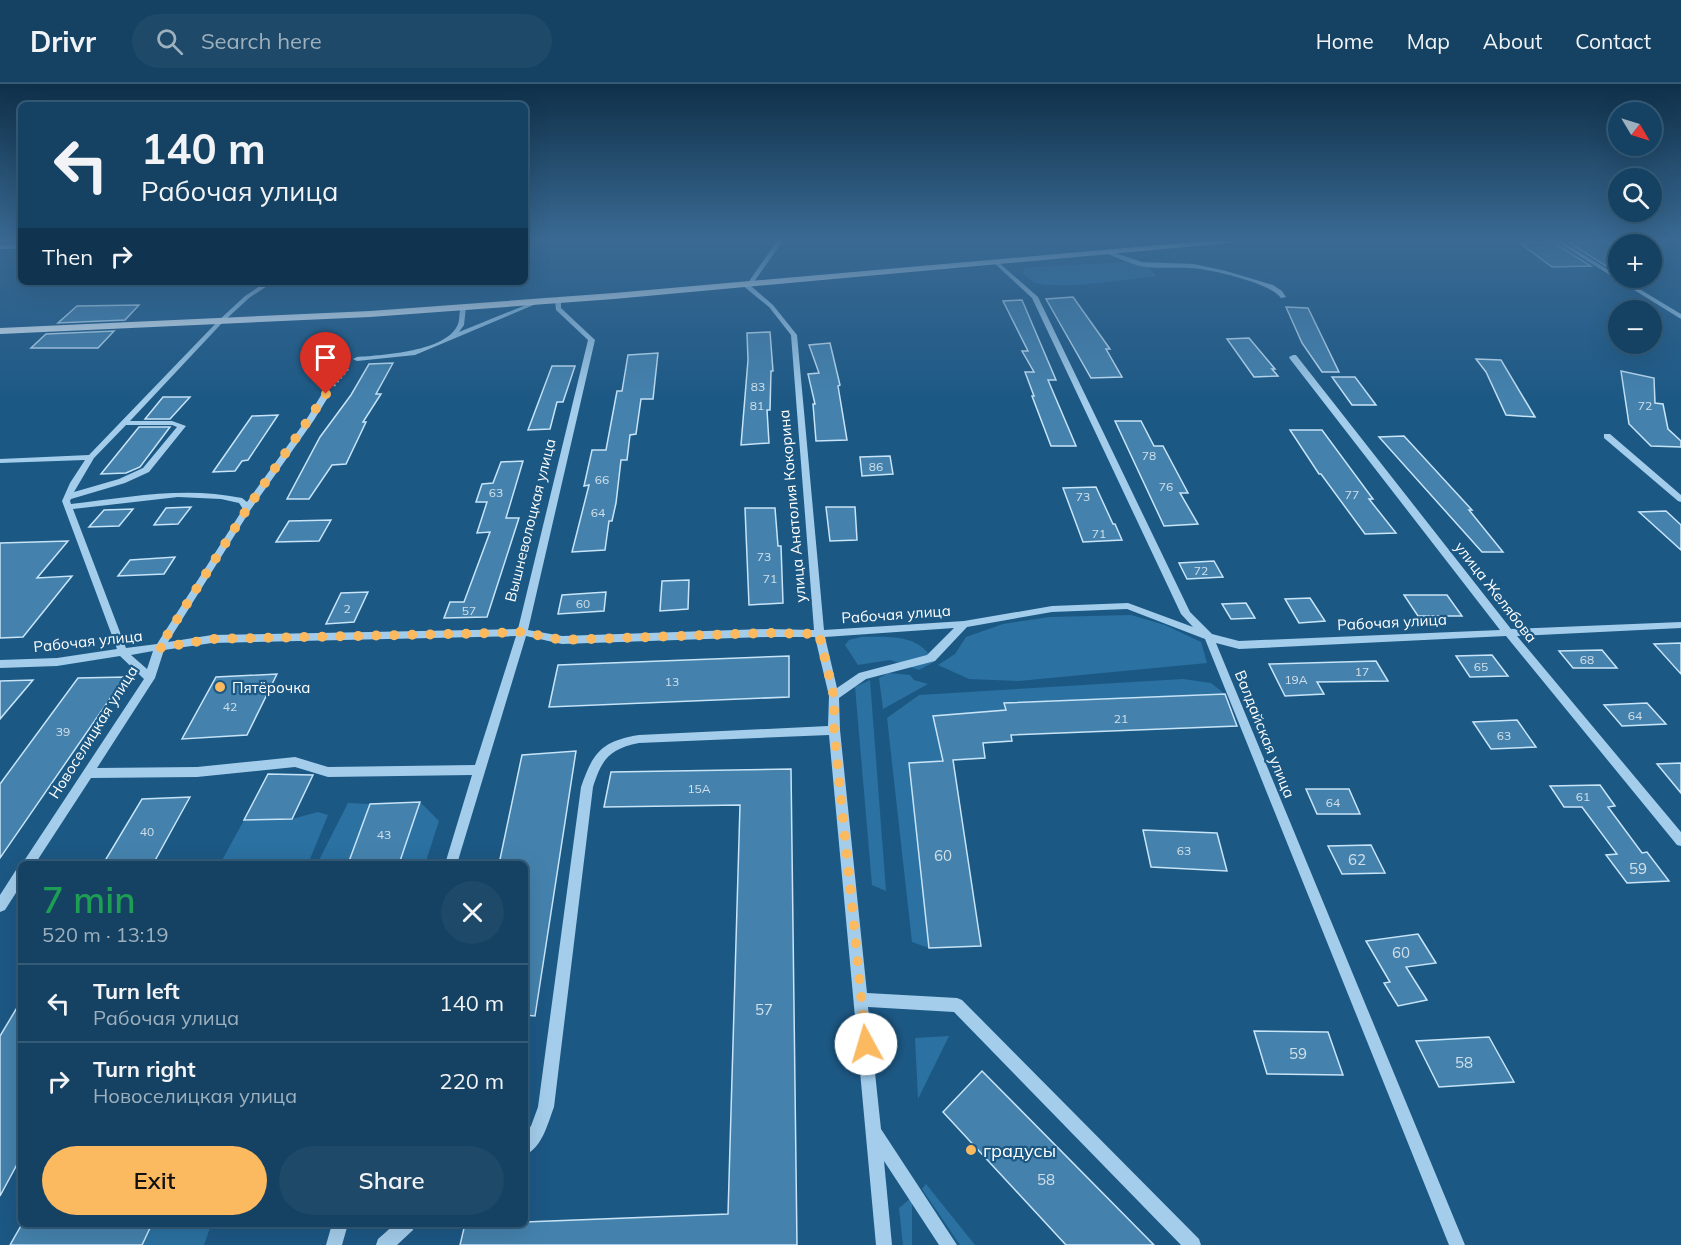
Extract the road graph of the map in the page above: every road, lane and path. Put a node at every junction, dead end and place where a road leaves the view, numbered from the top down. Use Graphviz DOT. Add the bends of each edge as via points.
graph roads {
  1 [pos="250,295"];
  2 [pos="619,295"];
  3 [pos="759,295"];
  4 [pos="1033,295"];
  5 [pos="1646,295"];
  6 [pos="558,300"];
  7 [pos="540,301"];
  8 [pos="463,307"];
  9 [pos="1681,317"];
  10 [pos="220,322"];
  11 [pos="0,331"];
  12 [pos="450,339"];
  13 [pos="1293,357"];
  14 [pos="357,359"];
  15 [pos="326,394"];
  16 [pos="123,423"];
  17 [pos="1607,436"];
  18 [pos="91,457"];
  19 [pos="0,461"];
  20 [pos="1681,499"];
  21 [pos="68,502"];
  22 [pos="247,509"];
  23 [pos="964,624"];
  24 [pos="1681,625"];
  25 [pos="1507,631"];
  26 [pos="522,632"];
  27 [pos="819,634"];
  28 [pos="1209,637"];
  29 [pos="159,648"];
  30 [pos="123,653"];
  31 [pos="0,664"];
  32 [pos="150,678"];
  33 [pos="834,696"];
  34 [pos="834,730"];
  35 [pos="480,770"];
  36 [pos="87,773"];
  37 [pos="1681,841"];
  38 [pos="30,861"];
  39 [pos="452,861"];
  40 [pos="18,879"];
  41 [pos="0,906"];
  42 [pos="861,1000"];
  43 [pos="875,1133"];
  44 [pos="528,1143"];
  45 [pos="339,1227"];
  46 [pos="404,1227"];
  47 [pos="334,1245"];
  48 [pos="384,1245"];
  49 [pos="884,1245"];
  50 [pos="949,1245"];
  51 [pos="1193,1245"];
  52 [pos="1457,1245"];
  1 -- 10 [label="street"];
  2 -- 6 [label="main road"];
  3 -- 27 [label="street, улица Анатолия Кокорина" via="794,335"];
  4 -- 28 [label="street, Валдайская улица" via="1186,614"];
  5 -- 9 [label="street"];
  6 -- 7 [label="main road"];
  6 -- 26 [label="street, Вышневолоцкая улица" via="558,309 592,340"];
  7 -- 8 [label="main road"];
  7 -- 12 [label="street"];
  8 -- 10 [label="main road"];
  8 -- 12 [label="street" via="461,325"];
  10 -- 11 [label="main road"];
  10 -- 16 [label="street"];
  12 -- 14 [label="street" via="413,354"];
  13 -- 25 [label="street, улица Желябова"];
  14 -- 15 [label="path"];
  15 -- 22 [label="street, Новоселицкая улица"];
  16 -- 18 [label="street"];
  16 -- 21 [label="street" via="182,426 146,470"];
  17 -- 20 [label="street"];
  18 -- 19 [label="street"];
  18 -- 21 [label="street"];
  21 -- 22 [label="street" via="221,495 243,501"];
  21 -- 30 [label="street"];
  22 -- 29 [label="street, Новоселицкая улица"];
  23 -- 27 [label="street, Рабочая улица"];
  23 -- 28 [label="street, Рабочая улица" via="1052,609 1128,606"];
  23 -- 33 [label="street" via="931,658 862,676"];
  24 -- 25 [label="street, Рабочая улица"];
  25 -- 28 [label="street, Рабочая улица" via="1239,645"];
  25 -- 37 [label="street, улица Желябова"];
  26 -- 27 [label="street, Рабочая улица" via="562,640"];
  26 -- 29 [label="street, Рабочая улица" via="212,639"];
  26 -- 35 [label="street, Вышневолоцкая улица"];
  27 -- 33 [label="street, улица Анатолия Кокорина"];
  28 -- 52 [label="street, Валдайская улица"];
  29 -- 30 [label="street, Рабочая улица"];
  29 -- 32 [label="street, Новоселицкая улица"];
  30 -- 31 [label="street, Рабочая улица" via="57,662"];
  30 -- 32 [label="street"];
  32 -- 36 [label="street, Новоселицкая улица"];
  33 -- 34 [label="street, улица Анатолия Кокорина"];
  34 -- 42 [label="street, улица Анатолия Кокорина"];
  34 -- 44 [label="street" via="639,739 618,742 605,749 593,766 587,787 546,1107"];
  35 -- 36 [label="street" via="328,772 295,762 197,772"];
  35 -- 39 [label="street, Вышневолоцкая улица"];
  36 -- 38 [label="street, Новоселицкая улица"];
  40 -- 41 [label="street"];
  42 -- 43 [label="street, улица Анатолия Кокорина"];
  42 -- 51 [label="street" via="957,1005"];
  43 -- 49 [label="street, улица Анатолия Кокорина"];
  43 -- 50 [label="street"];
  45 -- 47 [label="street"];
  46 -- 48 [label="street"];
}
